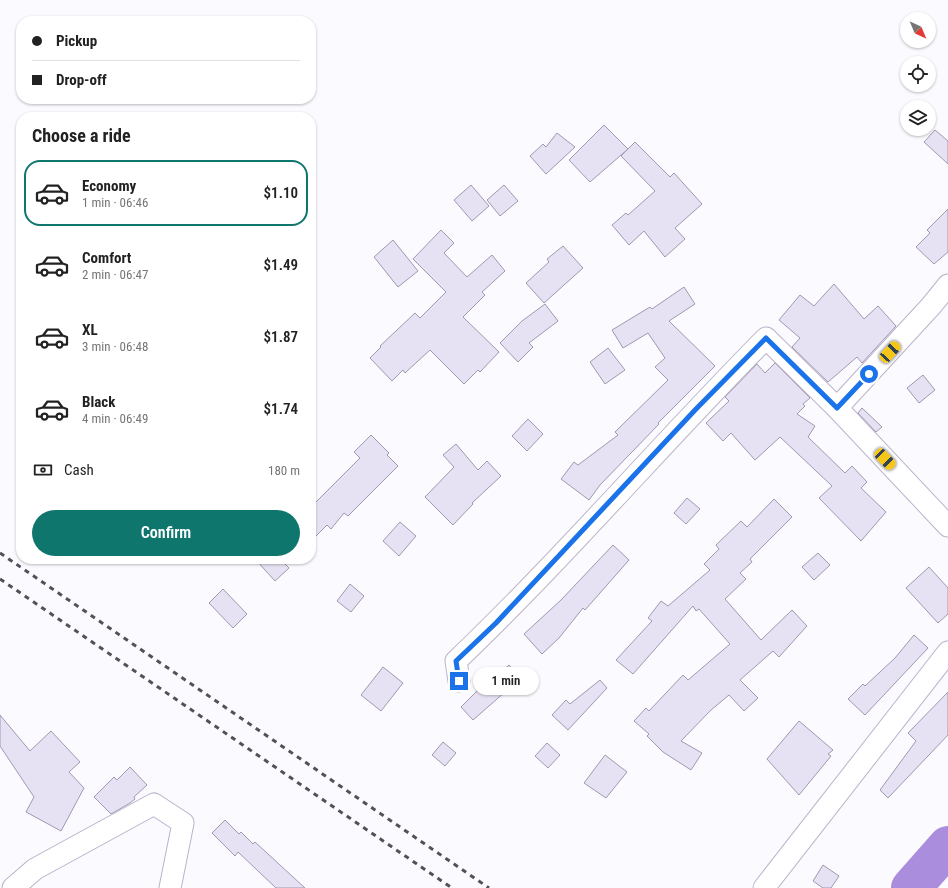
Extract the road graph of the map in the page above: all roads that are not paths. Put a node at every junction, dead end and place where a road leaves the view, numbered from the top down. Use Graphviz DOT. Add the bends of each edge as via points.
graph roads {
  1 [pos="948,285"];
  2 [pos="837,408"];
  3 [pos="948,526"];
  4 [pos="948,652"];
  5 [pos="459,681"];
  6 [pos="13,888"];
  7 [pos="170,888"];
  8 [pos="764,888"];
  1 -- 2 [label="street"];
  2 -- 3 [label="street"];
  2 -- 5 [label="street" via="766,338 696,409 501,618 456,661"];
  4 -- 8 [label="street"];
  6 -- 7 [label="street" via="35,869 154,804 183,823"];
}
